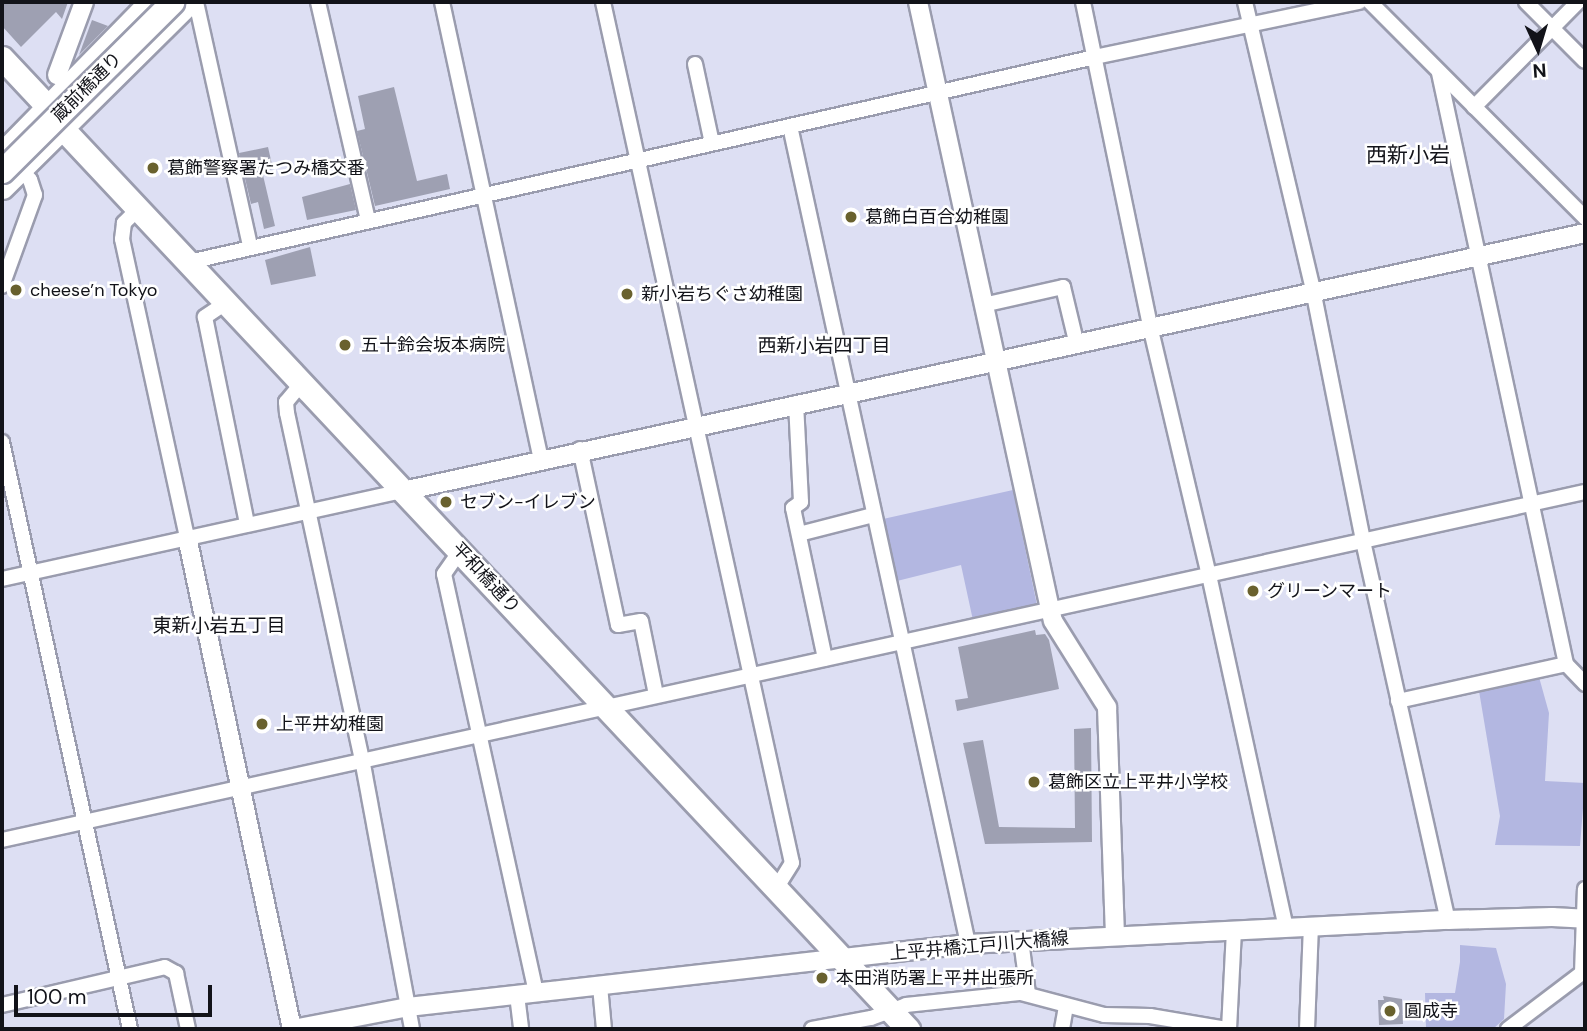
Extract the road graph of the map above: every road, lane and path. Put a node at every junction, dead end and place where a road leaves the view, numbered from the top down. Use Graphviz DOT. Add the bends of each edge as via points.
graph roads {
  1 [pos="84,2"];
  2 [pos="172,2"];
  3 [pos="189,2"];
  4 [pos="197,2"];
  5 [pos="318,2"];
  6 [pos="442,2"];
  7 [pos="603,2"];
  8 [pos="918,2"];
  9 [pos="1083,2"];
  10 [pos="1245,2"];
  11 [pos="1359,2"];
  12 [pos="1370,2"];
  13 [pos="1526,2"];
  14 [pos="1578,2"];
  15 [pos="143,4"];
  16 [pos="1250,24"];
  17 [pos="1552,27"];
  18 [pos="1096,57"];
  19 [pos="2,58"];
  20 [pos="1585,61"];
  21 [pos="695,64"];
  22 [pos="1439,73"];
  23 [pos="57,75"];
  24 [pos="937,93"];
  25 [pos="48,107"];
  26 [pos="1474,107"];
  27 [pos="790,126"];
  28 [pos="63,128"];
  29 [pos="712,143"];
  30 [pos="2,153"];
  31 [pos="637,159"];
  32 [pos="11,170"];
  33 [pos="2,187"];
  34 [pos="485,194"];
  35 [pos="138,209"];
  36 [pos="1585,218"];
  37 [pos="368,220"];
  38 [pos="1585,233"];
  39 [pos="250,246"];
  40 [pos="8,252"];
  41 [pos="1476,256"];
  42 [pos="189,262"];
  43 [pos="2,286"];
  44 [pos="1313,290"];
  45 [pos="227,302"];
  46 [pos="983,305"];
  47 [pos="1150,326"];
  48 [pos="1076,341"];
  49 [pos="996,360"];
  50 [pos="302,383"];
  51 [pos="849,394"];
  52 [pos="796,403"];
  53 [pos="695,426"];
  54 [pos="2,442"];
  55 [pos="580,449"];
  56 [pos="541,458"];
  57 [pos="403,491"];
  58 [pos="1585,492"];
  59 [pos="1532,504"];
  60 [pos="309,511"];
  61 [pos="873,515"];
  62 [pos="247,523"];
  63 [pos="799,534"];
  64 [pos="187,537"];
  65 [pos="1363,541"];
  66 [pos="460,551"];
  67 [pos="31,573"];
  68 [pos="1209,575"];
  69 [pos="2,579"];
  70 [pos="1050,609"];
  71 [pos="902,641"];
  72 [pos="825,659"];
  73 [pos="1566,664"];
  74 [pos="751,677"];
  75 [pos="1585,684"];
  76 [pos="656,695"];
  77 [pos="1398,701"];
  78 [pos="603,705"];
  79 [pos="479,734"];
  80 [pos="362,759"];
  81 [pos="240,786"];
  82 [pos="84,822"];
  83 [pos="2,840"];
  84 [pos="1585,889"];
  85 [pos="775,890"];
  86 [pos="1584,919"];
  87 [pos="1448,920"];
  88 [pos="1311,927"];
  89 [pos="1286,928"];
  90 [pos="1234,930"];
  91 [pos="1115,935"];
  92 [pos="1021,940"];
  93 [pos="968,944"];
  94 [pos="840,958"];
  95 [pos="119,978"];
  96 [pos="600,986"];
  97 [pos="536,991"];
  98 [pos="1028,994"];
  99 [pos="517,995"];
  100 [pos="2,1005"];
  101 [pos="1066,1006"];
  102 [pos="408,1007"];
  103 [pos="878,1019"];
  104 [pos="1150,1023"];
  105 [pos="130,1029"];
  106 [pos="188,1029"];
  107 [pos="293,1029"];
  108 [pos="412,1029"];
  109 [pos="521,1029"];
  110 [pos="604,1029"];
  111 [pos="812,1029"];
  112 [pos="908,1029"];
  113 [pos="1062,1029"];
  114 [pos="1229,1029"];
  115 [pos="1307,1029"];
  116 [pos="1508,1029"];
  1 -- 23 [label="street"];
  2 -- 32 [label="main road, 蔵前橋通り, bridge"];
  3 -- 28 [label="main road"];
  4 -- 39 [label="street"];
  5 -- 37 [label="street"];
  6 -- 34 [label="street"];
  7 -- 31 [label="street"];
  8 -- 24 [label="street"];
  9 -- 18 [label="street"];
  10 -- 16 [label="street"];
  11 -- 16 [label="street"];
  12 -- 22 [label="street"];
  13 -- 17 [label="street"];
  14 -- 17 [label="street"];
  15 -- 25 [label="main road"];
  16 -- 18 [label="street"];
  16 -- 44 [label="street"];
  17 -- 20 [label="street"];
  17 -- 26 [label="street"];
  18 -- 24 [label="street"];
  18 -- 47 [label="street"];
  19 -- 25 [label="main road"];
  21 -- 29 [label="street"];
  22 -- 26 [label="street"];
  22 -- 41 [label="street"];
  24 -- 27 [label="street"];
  24 -- 46 [label="street"];
  25 -- 28 [label="main road, 平和橋通り"];
  25 -- 30 [label="main road"];
  26 -- 36 [label="street"];
  27 -- 29 [label="street"];
  27 -- 51 [label="street"];
  28 -- 32 [label="main road"];
  28 -- 35 [label="main road, 平和橋通り"];
  29 -- 31 [label="street"];
  31 -- 34 [label="street"];
  31 -- 53 [label="street"];
  32 -- 33 [label="main road"];
  32 -- 40 [label="street" via="30,180 35,195"];
  34 -- 37 [label="street"];
  34 -- 56 [label="street"];
  35 -- 42 [label="main road, 平和橋通り"];
  35 -- 64 [label="street" via="124,223 122,239"];
  37 -- 39 [label="street"];
  38 -- 41 [label="street"];
  39 -- 42 [label="street"];
  40 -- 43 [label="street"];
  41 -- 44 [label="street"];
  41 -- 59 [label="street"];
  42 -- 45 [label="main road, 平和橋通り"];
  44 -- 47 [label="street"];
  44 -- 65 [label="street"];
  45 -- 50 [label="main road, 平和橋通り"];
  45 -- 62 [label="street" via="205,317"];
  46 -- 48 [label="street" via="1063,287"];
  46 -- 49 [label="street"];
  47 -- 48 [label="street"];
  47 -- 68 [label="street"];
  48 -- 49 [label="street"];
  49 -- 51 [label="street"];
  49 -- 70 [label="street"];
  50 -- 57 [label="main road, 平和橋通り"];
  50 -- 60 [label="street" via="286,402"];
  51 -- 52 [label="street"];
  51 -- 61 [label="street"];
  52 -- 53 [label="street"];
  52 -- 63 [label="street" via="801,502 793,509"];
  53 -- 55 [label="street"];
  53 -- 74 [label="street"];
  54 -- 67 [label="street"];
  55 -- 56 [label="street"];
  55 -- 76 [label="street" via="618,625 641,621"];
  56 -- 57 [label="street"];
  57 -- 60 [label="street"];
  57 -- 66 [label="main road, 平和橋通り"];
  58 -- 59 [label="street"];
  59 -- 65 [label="street"];
  59 -- 73 [label="street"];
  60 -- 62 [label="street"];
  60 -- 80 [label="street"];
  61 -- 63 [label="street"];
  61 -- 71 [label="street"];
  62 -- 64 [label="street"];
  63 -- 72 [label="street"];
  64 -- 67 [label="street"];
  64 -- 81 [label="street"];
  65 -- 68 [label="street"];
  65 -- 77 [label="street"];
  66 -- 78 [label="main road, 平和橋通り"];
  66 -- 79 [label="street" via="444,573"];
  67 -- 69 [label="street"];
  67 -- 82 [label="street"];
  68 -- 70 [label="street"];
  68 -- 89 [label="street"];
  70 -- 71 [label="street"];
  70 -- 91 [label="street" via="1107,707"];
  71 -- 72 [label="street"];
  71 -- 93 [label="street"];
  72 -- 74 [label="street"];
  73 -- 75 [label="street"];
  73 -- 77 [label="street"];
  74 -- 76 [label="street"];
  74 -- 85 [label="street" via="792,863"];
  76 -- 78 [label="street"];
  77 -- 87 [label="street"];
  78 -- 79 [label="street"];
  78 -- 85 [label="main road, 平和橋通り"];
  79 -- 80 [label="street"];
  79 -- 97 [label="street"];
  80 -- 81 [label="street"];
  80 -- 102 [label="street"];
  81 -- 82 [label="street"];
  81 -- 107 [label="street"];
  82 -- 83 [label="street"];
  82 -- 95 [label="street"];
  84 -- 86 [label="street"];
  85 -- 94 [label="main road, 平和橋通り"];
  86 -- 87 [label="street, 上平井橋江戸川大橋線"];
  86 -- 116 [label="street" via="1582,973"];
  87 -- 88 [label="street, 上平井橋江戸川大橋線"];
  88 -- 89 [label="street, 上平井橋江戸川大橋線"];
  88 -- 115 [label="street"];
  89 -- 90 [label="street, 上平井橋江戸川大橋線"];
  90 -- 91 [label="street, 上平井橋江戸川大橋線"];
  90 -- 114 [label="street"];
  91 -- 92 [label="street, 上平井橋江戸川大橋線"];
  92 -- 93 [label="street, 上平井橋江戸川大橋線"];
  92 -- 98 [label="street"];
  93 -- 94 [label="street, 上平井橋江戸川大橋線"];
  94 -- 96 [label="street, 上平井橋江戸川大橋線"];
  94 -- 103 [label="main road, 平和橋通り"];
  95 -- 100 [label="street"];
  95 -- 105 [label="street"];
  95 -- 106 [label="street" via="165,967 176,973"];
  96 -- 97 [label="street, 上平井橋江戸川大橋線"];
  96 -- 110 [label="street"];
  97 -- 99 [label="street, 上平井橋江戸川大橋線"];
  98 -- 101 [label="street"];
  98 -- 103 [label="street" via="905,1005"];
  99 -- 102 [label="street, 上平井橋江戸川大橋線"];
  99 -- 109 [label="street"];
  101 -- 104 [label="street"];
  101 -- 113 [label="street"];
  102 -- 107 [label="street, 上平井橋江戸川大橋線"];
  102 -- 108 [label="street"];
  103 -- 111 [label="street"];
  103 -- 112 [label="main road, 平和橋通り"];
  104 -- 114 [label="street"];
}
